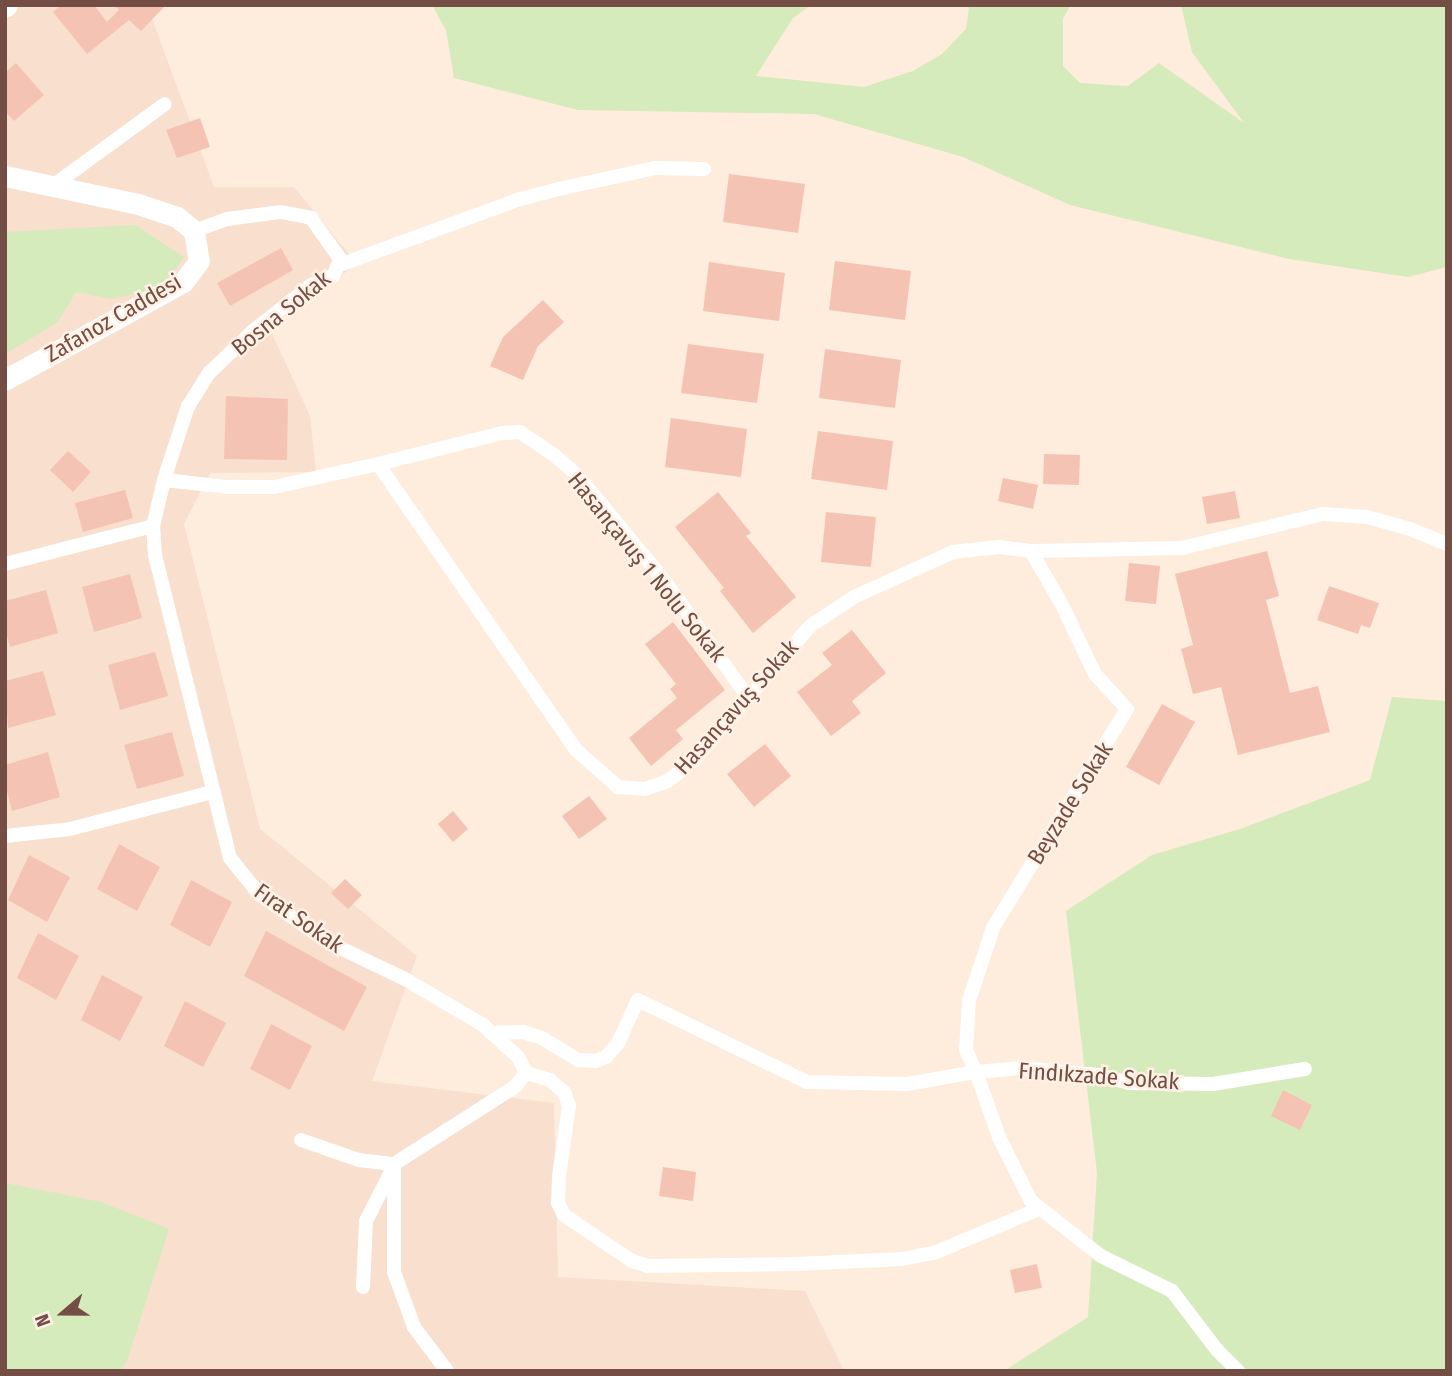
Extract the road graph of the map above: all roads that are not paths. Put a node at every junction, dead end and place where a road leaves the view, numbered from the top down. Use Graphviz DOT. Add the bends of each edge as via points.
graph roads {
  1 [pos="165,104"];
  2 [pos="704,169"];
  3 [pos="5,176"];
  4 [pos="54,186"];
  5 [pos="194,231"];
  6 [pos="337,266"];
  7 [pos="5,380"];
  8 [pos="377,464"];
  9 [pos="164,480"];
  10 [pos="153,526"];
  11 [pos="1447,544"];
  12 [pos="1031,551"];
  13 [pos="5,565"];
  14 [pos="748,697"];
  15 [pos="212,792"];
  16 [pos="5,836"];
  17 [pos="491,1033"];
  18 [pos="1305,1069"];
  19 [pos="975,1072"];
  20 [pos="526,1073"];
  21 [pos="301,1140"];
  22 [pos="394,1164"];
  23 [pos="1039,1209"];
  24 [pos="363,1287"];
  25 [pos="447,1371"];
  26 [pos="1238,1371"];
  1 -- 4 [label="street"];
  2 -- 6 [label="street" via="655,168 554,190"];
  3 -- 4 [label="street"];
  4 -- 5 [label="street" via="138,204 177,217"];
  5 -- 6 [label="street, Bosna Sokak" via="227,219 281,212 311,218 341,260"];
  5 -- 7 [label="street, Zafanoz Caddesi" via="199,261 183,282"];
  6 -- 9 [label="street, Bosna Sokak" via="333,276 310,286 209,373 188,406"];
  8 -- 9 [label="street" via="274,487"];
  8 -- 14 [label="street, Hasançavuş 1 Nolu Sokak" via="520,432 578,477 667,584"];
  8 -- 14 [label="street, Hasançavuş Sokak" via="576,750 618,787 645,789 668,781 694,760"];
  9 -- 10 [label="street, Fırat Sokak"];
  10 -- 13 [label="street"];
  10 -- 15 [label="street, Fırat Sokak" via="155,555"];
  11 -- 12 [label="street, Hasançavuş Sokak" via="1367,517 1323,514 1182,548"];
  12 -- 14 [label="street, Hasançavuş Sokak" via="999,547 953,552 856,596 810,626"];
  12 -- 19 [label="street, Beyzade Sokak" via="1095,674 1127,709 993,928 969,1000 966,1050"];
  15 -- 16 [label="street" via="70,830"];
  15 -- 17 [label="street, Fırat Sokak" via="230,858 260,895 328,942 405,979"];
  17 -- 19 [label="street, Fındıkzade Sokak" via="523,1032 578,1060 596,1061 618,1043 638,1000 807,1082 907,1084"];
  17 -- 20 [label="street, Fırat Sokak" via="518,1057"];
  18 -- 19 [label="street, Fındıkzade Sokak" via="1213,1084 1129,1083 1098,1075 1021,1069"];
  19 -- 23 [label="street" via="999,1137"];
  20 -- 22 [label="street" via="516,1086"];
  20 -- 23 [label="street" via="550,1080 564,1092 569,1106 559,1176 558,1203 564,1215 632,1261 648,1266 902,1259 934,1253"];
  21 -- 22 [label="street" via="359,1160"];
  22 -- 24 [label="street" via="366,1221"];
  22 -- 25 [label="street" via="394,1272 414,1326"];
  23 -- 26 [label="street" via="1101,1256 1172,1291"];
}
